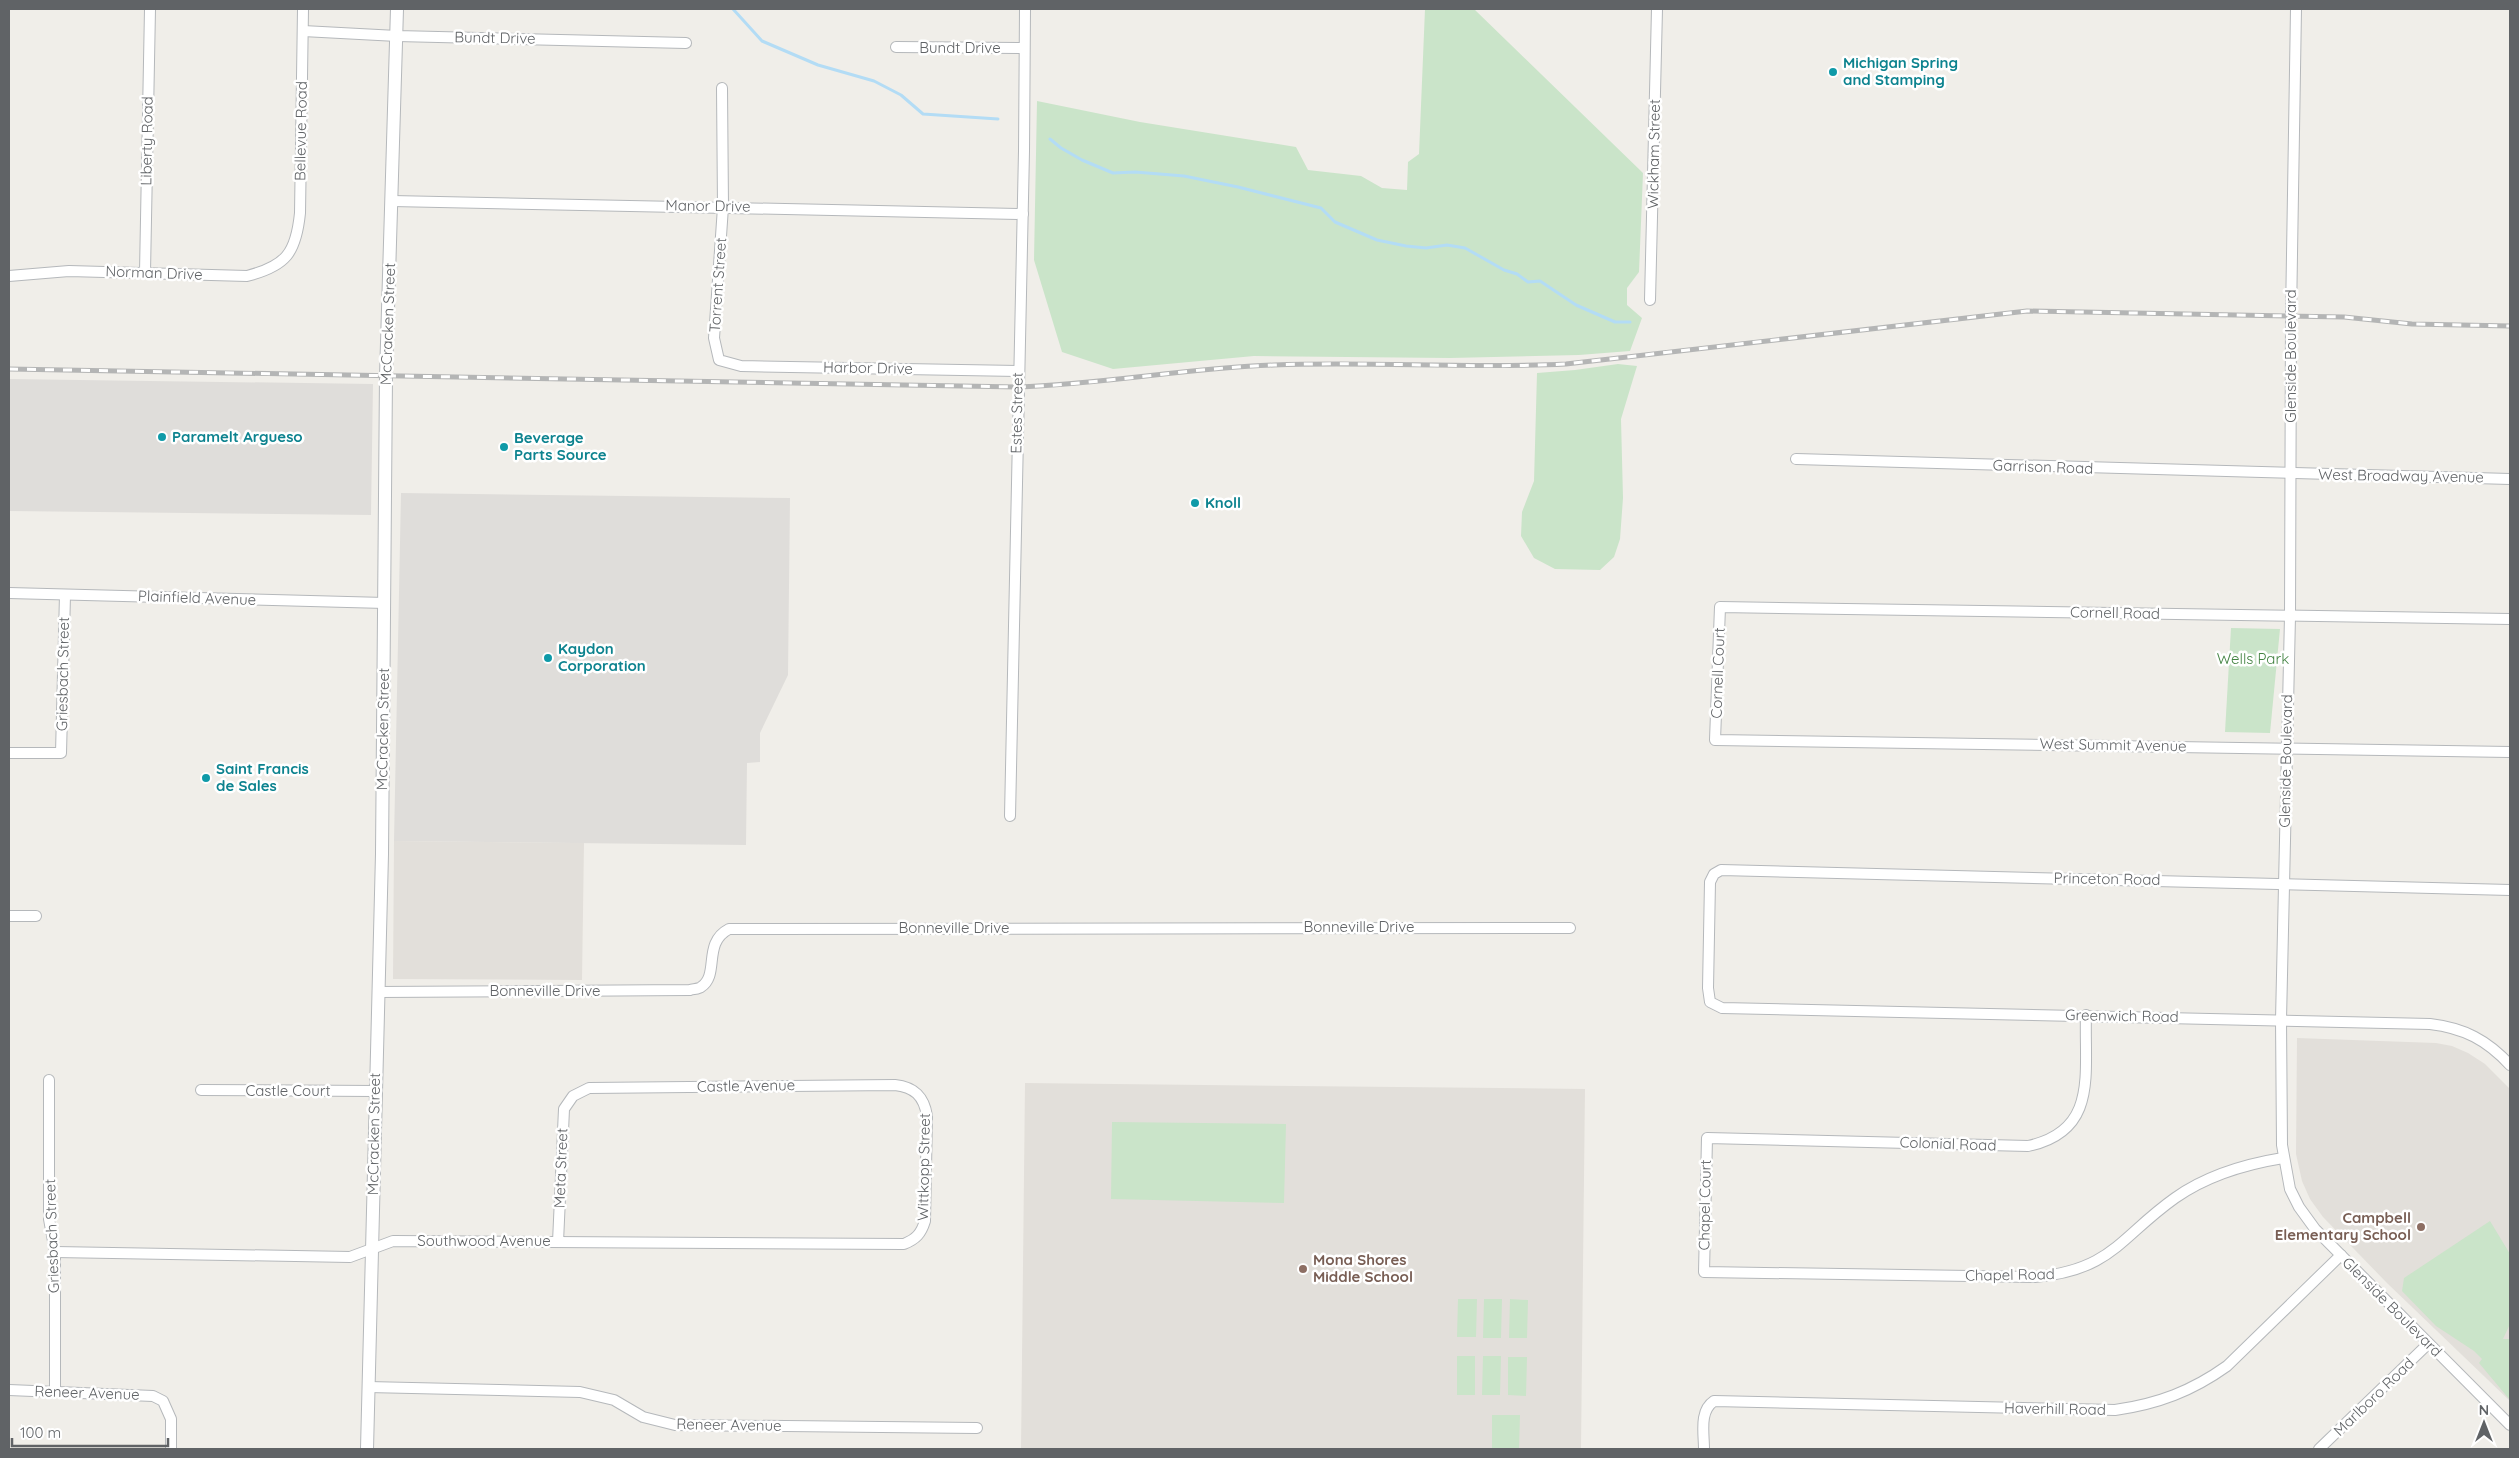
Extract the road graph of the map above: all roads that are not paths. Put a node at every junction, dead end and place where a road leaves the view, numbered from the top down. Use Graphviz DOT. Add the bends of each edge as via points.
graph roads {
  1 [pos="150,9"];
  2 [pos="303,9"];
  3 [pos="397,9"];
  4 [pos="1025,9"];
  5 [pos="1657,9"];
  6 [pos="2296,9"];
  7 [pos="303,31"];
  8 [pos="397,36"];
  9 [pos="686,42"];
  10 [pos="896,47"];
  11 [pos="1024,48"];
  12 [pos="722,88"];
  13 [pos="392,201"];
  14 [pos="723,207"];
  15 [pos="1023,214"];
  16 [pos="291,251"];
  17 [pos="145,272"];
  18 [pos="9,276"];
  19 [pos="1650,300"];
  20 [pos="719,360"];
  21 [pos="1018,371"];
  22 [pos="1796,459"];
  23 [pos="2291,474"];
  24 [pos="2510,479"];
  25 [pos="9,593"];
  26 [pos="64,594"];
  27 [pos="385,603"];
  28 [pos="1720,606"];
  29 [pos="2290,616"];
  30 [pos="2510,620"];
  31 [pos="1715,740"];
  32 [pos="2286,748"];
  33 [pos="2510,752"];
  34 [pos="9,753"];
  35 [pos="1010,816"];
  36 [pos="2284,883"];
  37 [pos="2510,890"];
  38 [pos="9,916"];
  39 [pos="36,916"];
  40 [pos="1570,928"];
  41 [pos="378,992"];
  42 [pos="1722,1008"];
  43 [pos="2086,1015"];
  44 [pos="2281,1020"];
  45 [pos="2510,1065"];
  46 [pos="50,1080"];
  47 [pos="201,1090"];
  48 [pos="375,1091"];
  49 [pos="919,1094"];
  50 [pos="572,1096"];
  51 [pos="1707,1138"];
  52 [pos="2283,1158"];
  53 [pos="915,1240"];
  54 [pos="558,1242"];
  55 [pos="372,1248"];
  56 [pos="54,1252"];
  57 [pos="2341,1255"];
  58 [pos="1704,1272"];
  59 [pos="2428,1344"];
  60 [pos="368,1387"];
  61 [pos="9,1390"];
  62 [pos="55,1391"];
  63 [pos="2510,1425"];
  64 [pos="976,1428"];
  65 [pos="171,1449"];
  66 [pos="367,1449"];
  67 [pos="1704,1449"];
  68 [pos="2319,1449"];
  1 -- 17 [label="street, Liberty Road"];
  2 -- 7 [label="street, Bellevue Road"];
  3 -- 8 [label="street, McCracken Street"];
  4 -- 11 [label="street, Estes Street"];
  5 -- 19 [label="street, Wickham Street"];
  6 -- 23 [label="street, Glenside Boulevard"];
  7 -- 8 [label="street, Bundt Drive"];
  7 -- 16 [label="street, Bellevue Road" via="300,213 298,233"];
  8 -- 9 [label="street, Bundt Drive"];
  8 -- 13 [label="street, McCracken Street"];
  10 -- 11 [label="street, Bundt Drive"];
  11 -- 15 [label="street, Estes Street"];
  12 -- 14 [label="street, Torrent Street"];
  13 -- 14 [label="street, Manor Drive"];
  13 -- 27 [label="street, McCracken Street" via="386,376"];
  14 -- 15 [label="street, Manor Drive"];
  14 -- 20 [label="street, Torrent Street" via="714,338"];
  15 -- 21 [label="street, Estes Street"];
  16 -- 17 [label="street, Norman Drive" via="283,262 269,270 247,276"];
  17 -- 18 [label="street, Norman Drive" via="59,271"];
  20 -- 21 [label="street, Harbor Drive" via="741,366"];
  21 -- 35 [label="street, Estes Street"];
  22 -- 23 [label="street, Garrison Road"];
  23 -- 24 [label="street, West Broadway Avenue"];
  23 -- 29 [label="street, Glenside Boulevard"];
  25 -- 26 [label="street, Plainfield Avenue"];
  26 -- 27 [label="street, Plainfield Avenue"];
  26 -- 34 [label="street, Griesbach Street" via="61,753"];
  27 -- 41 [label="street, McCracken Street"];
  28 -- 29 [label="street, Cornell Road"];
  28 -- 31 [label="street, Cornell Court"];
  29 -- 30 [label="street, Cornell Road"];
  29 -- 32 [label="street, Glenside Boulevard"];
  31 -- 32 [label="street, West Summit Avenue"];
  32 -- 33 [label="street, West Summit Avenue"];
  32 -- 36 [label="street, Glenside Boulevard"];
  36 -- 37 [label="street, Princeton Road"];
  36 -- 42 [label="street, Princeton Road" via="1717,872 1710,882 1708,996 1714,1005"];
  36 -- 44 [label="street, Glenside Boulevard"];
  38 -- 39 [label="street"];
  40 -- 41 [label="street, Bonneville Drive" via="729,929 714,943 707,980 701,987 690,990"];
  41 -- 48 [label="street, McCracken Street"];
  42 -- 43 [label="street, Greenwich Road"];
  43 -- 44 [label="street, Greenwich Road"];
  43 -- 51 [label="street, Colonial Road" via="2084,1095 2080,1108 2067,1129 2042,1143 2028,1146"];
  44 -- 45 [label="street, Greenwich Road" via="2449,1026 2482,1040"];
  44 -- 52 [label="street, Glenside Boulevard"];
  46 -- 56 [label="street, Griesbach Street" via="49,1219"];
  47 -- 48 [label="street, Castle Court"];
  48 -- 55 [label="street, McCracken Street"];
  49 -- 50 [label="street, Castle Avenue" via="895,1085 589,1088"];
  49 -- 53 [label="street, Wittkopp Street" via="926,1116 925,1221"];
  50 -- 54 [label="street, Meta Street" via="564,1109"];
  51 -- 58 [label="street, Chapel Court"];
  52 -- 57 [label="street, Glenside Boulevard" via="2290,1189 2299,1207"];
  52 -- 58 [label="street, Chapel Road" via="2232,1170 2205,1181 2176,1197 2102,1259 2060,1275"];
  53 -- 54 [label="street, Southwood Avenue" via="904,1244"];
  54 -- 55 [label="street, Southwood Avenue" via="393,1241"];
  55 -- 56 [label="street, Southwood Avenue" via="350,1256"];
  55 -- 60 [label="street, McCracken Street"];
  56 -- 62 [label="street, Griesbach Street"];
  57 -- 59 [label="street, Glenside Boulevard"];
  57 -- 67 [label="street, Haverhill Road" via="2228,1366 2188,1391 2153,1403 2115,1410 1714,1401 1704,1412"];
  59 -- 63 [label="street, Glenside Boulevard"];
  59 -- 68 [label="street, Marlboro Road"];
  60 -- 64 [label="street, Reneer Avenue" via="580,1392 602,1396 643,1417 675,1425"];
  60 -- 66 [label="street, McCracken Street"];
  61 -- 62 [label="street, Reneer Avenue"];
  62 -- 65 [label="street, Reneer Avenue" via="153,1396 163,1401 171,1419"];
}
